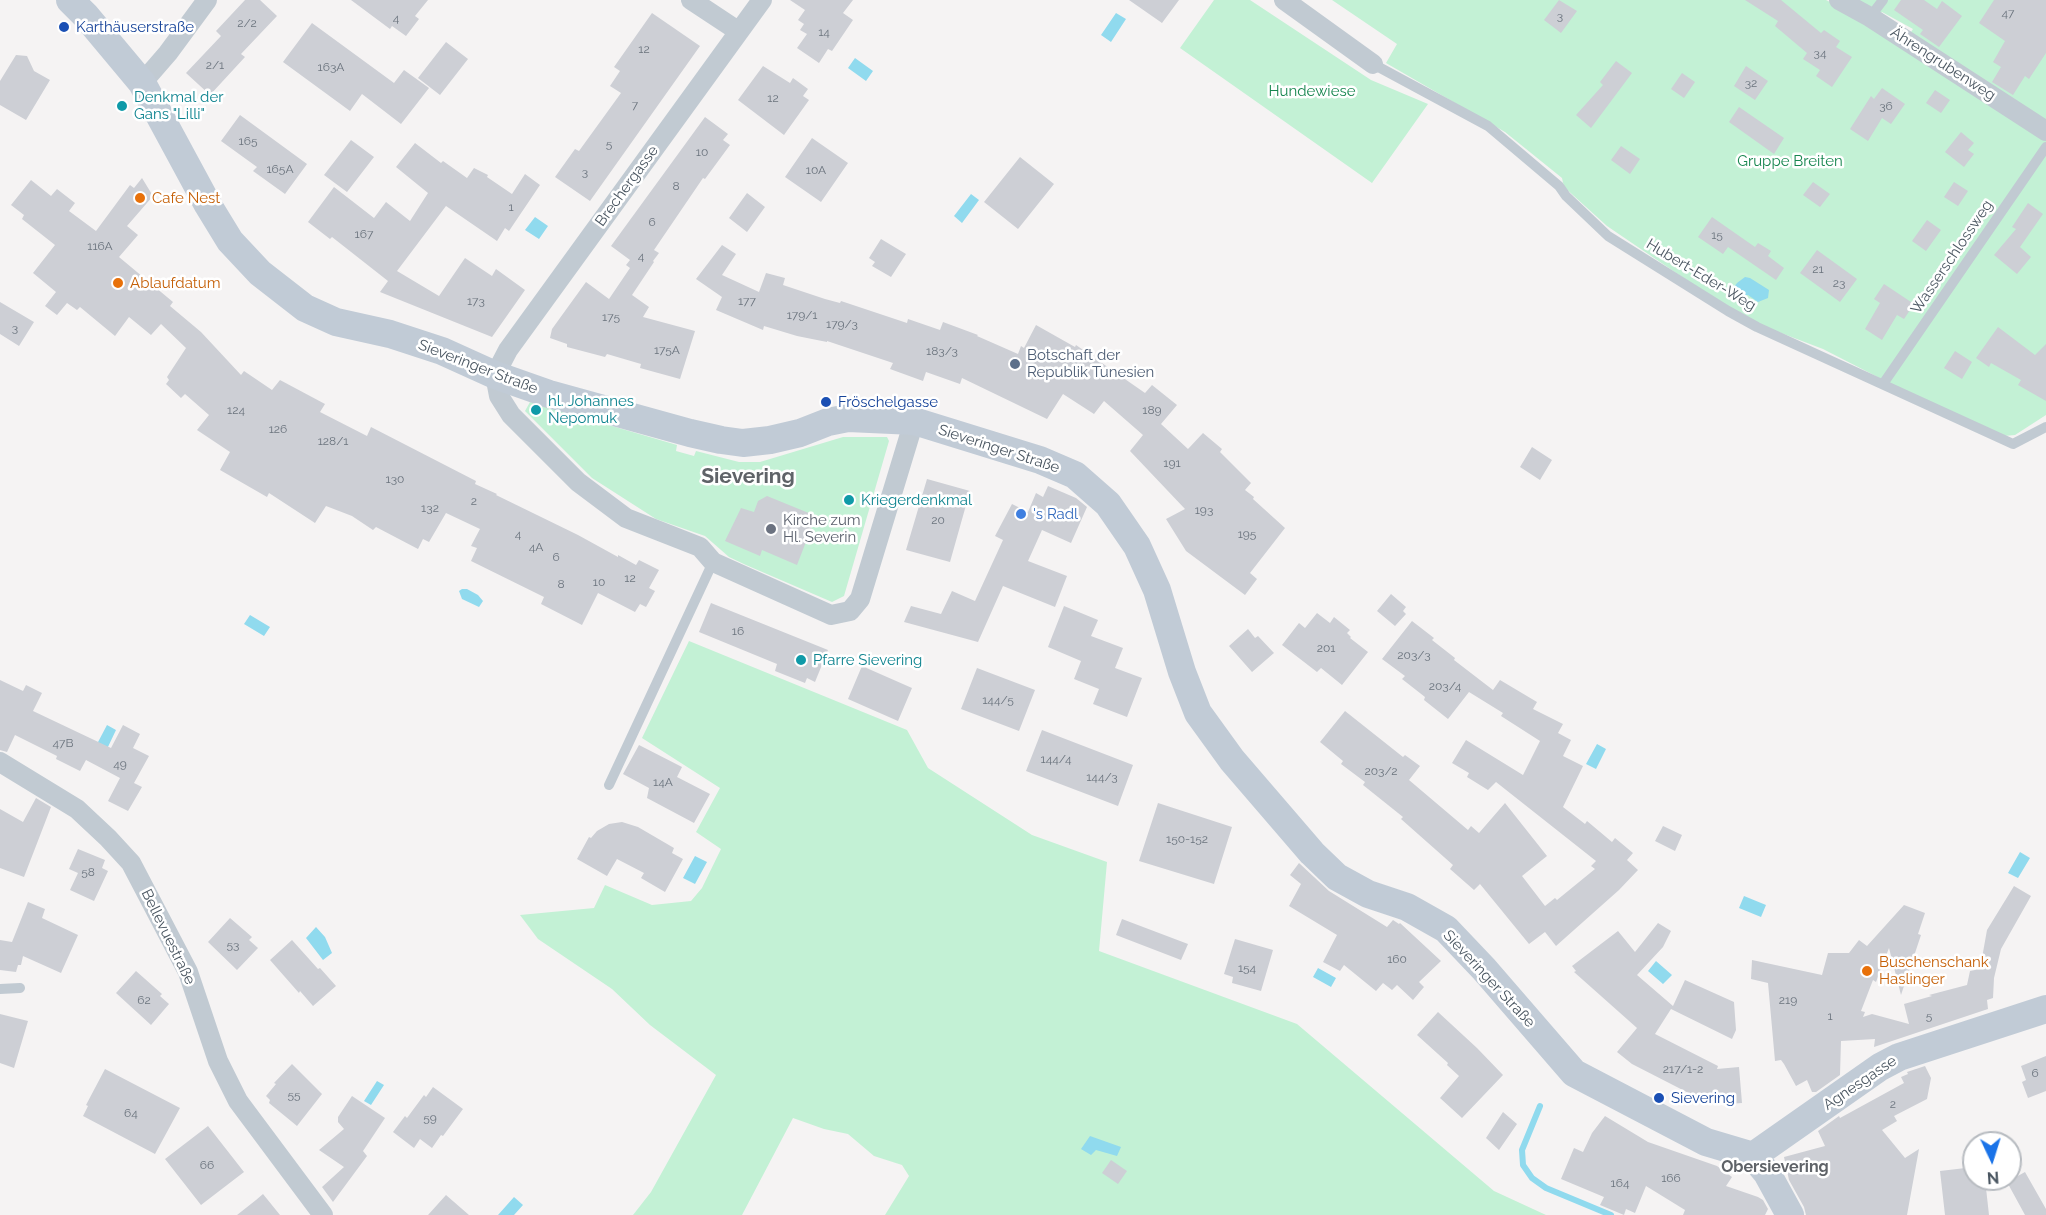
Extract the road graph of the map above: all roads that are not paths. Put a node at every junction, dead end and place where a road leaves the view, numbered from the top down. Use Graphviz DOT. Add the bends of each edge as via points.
graph roads {
  1 [pos="70,0"];
  2 [pos="207,0"];
  3 [pos="691,0"];
  4 [pos="762,0"];
  5 [pos="1284,0"];
  6 [pos="1839,0"];
  7 [pos="1883,0"];
  8 [pos="1870,17"];
  9 [pos="738,31"];
  10 [pos="1373,64"];
  11 [pos="142,83"];
  12 [pos="2046,131"];
  13 [pos="2046,147"];
  14 [pos="495,375"];
  15 [pos="1884,384"];
  16 [pos="914,421"];
  17 [pos="2046,426"];
  18 [pos="713,562"];
  19 [pos="0,762"];
  20 [pos="609,785"];
  21 [pos="0,988"];
  22 [pos="20,988"];
  23 [pos="2046,1009"];
  24 [pos="1753,1156"];
  25 [pos="323,1215"];
  26 [pos="1790,1215"];
  1 -- 11 [label="main road, Sieveringer Straße"];
  2 -- 11 [label="street"];
  3 -- 9 [label="street"];
  4 -- 9 [label="street, Brechergasse"];
  5 -- 10 [label="street"];
  6 -- 8 [label="street, Ährengrubenweg"];
  7 -- 8 [label="lane"];
  8 -- 12 [label="street, Ährengrubenweg"];
  9 -- 14 [label="street, Brechergasse" via="508,350"];
  10 -- 15 [label="lane, Hubert-Eder-Weg" via="1488,126 1559,186 1608,236 1728,311"];
  11 -- 14 [label="main road, Sieveringer Straße" via="230,241 285,294 336,322 442,351"];
  13 -- 15 [label="lane, Wasserschlossweg"];
  14 -- 16 [label="main road, Sieveringer Straße" via="690,433 743,443 800,433 848,418"];
  14 -- 18 [label="street" via="499,396 511,415 578,482 626,518 700,547"];
  15 -- 17 [label="lane, Hubert-Eder-Weg" via="2013,444"];
  16 -- 18 [label="street" via="860,599 850,611 831,615"];
  16 -- 24 [label="main road, Sieveringer Straße" via="1041,460 1076,475 1108,504 1137,546 1157,590 1198,713 1232,760 1312,853 1337,877 1368,894 1407,907 1446,929 1574,1073 1706,1142"];
  18 -- 20 [label="lane"];
  19 -- 25 [label="street, Bellevuestraße" via="77,809 131,863 188,972 218,1061 238,1101"];
  21 -- 22 [label="lane"];
  23 -- 24 [label="main road, Agnesgasse" via="1899,1057"];
  24 -- 26 [label="main road"];
}
